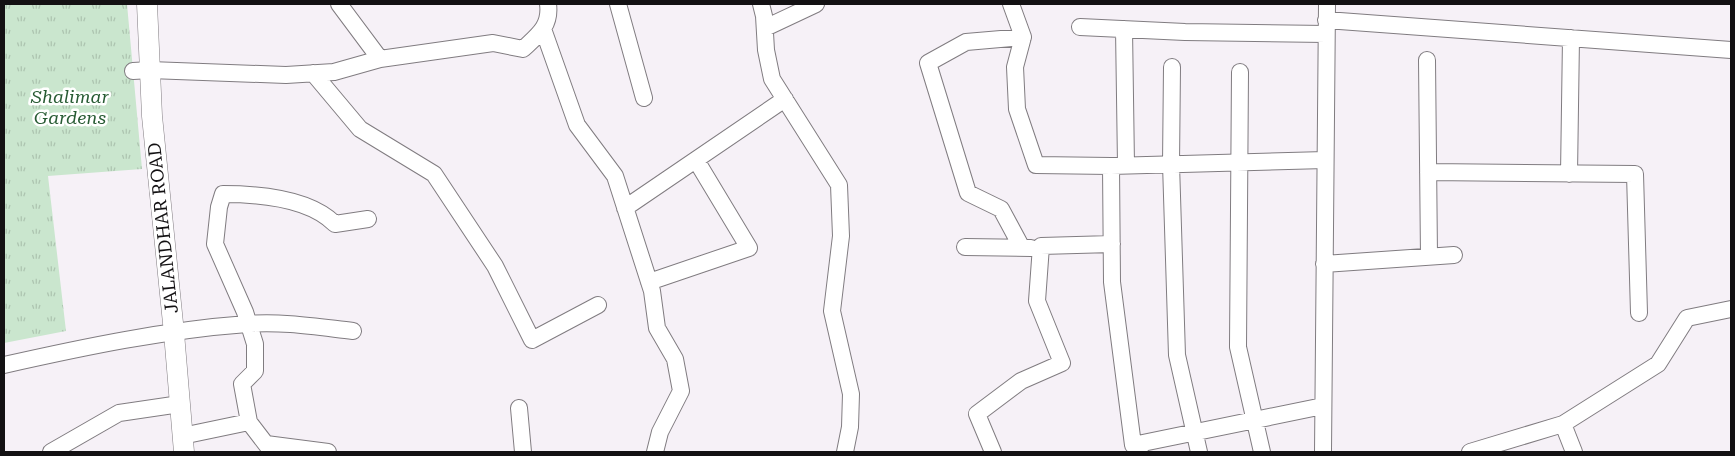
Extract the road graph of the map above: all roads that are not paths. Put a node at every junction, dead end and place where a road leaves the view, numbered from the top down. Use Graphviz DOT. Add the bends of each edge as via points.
graph roads {
  1 [pos="147,4"];
  2 [pos="339,4"];
  3 [pos="548,4"];
  4 [pos="618,4"];
  5 [pos="761,4"];
  6 [pos="816,4"];
  7 [pos="1012,4"];
  8 [pos="1327,19"];
  9 [pos="1080,27"];
  10 [pos="765,28"];
  11 [pos="543,29"];
  12 [pos="1124,29"];
  13 [pos="1023,37"];
  14 [pos="1571,38"];
  15 [pos="1731,50"];
  16 [pos="380,59"];
  17 [pos="1427,60"];
  18 [pos="1172,67"];
  19 [pos="142,70"];
  20 [pos="1240,72"];
  21 [pos="313,73"];
  22 [pos="644,98"];
  23 [pos="785,99"];
  24 [pos="696,160"];
  25 [pos="1325,160"];
  26 [pos="1239,162"];
  27 [pos="1171,164"];
  28 [pos="1119,166"];
  29 [pos="1428,172"];
  30 [pos="1569,174"];
  31 [pos="625,208"];
  32 [pos="368,220"];
  33 [pos="1112,244"];
  34 [pos="965,247"];
  35 [pos="1022,248"];
  36 [pos="1041,248"];
  37 [pos="1454,255"];
  38 [pos="1429,256"];
  39 [pos="1324,264"];
  40 [pos="649,282"];
  41 [pos="598,305"];
  42 [pos="1731,309"];
  43 [pos="1639,313"];
  44 [pos="248,323"];
  45 [pos="352,331"];
  46 [pos="174,333"];
  47 [pos="4,365"];
  48 [pos="180,404"];
  49 [pos="1323,406"];
  50 [pos="519,408"];
  51 [pos="1254,420"];
  52 [pos="249,422"];
  53 [pos="1563,424"];
  54 [pos="1195,432"];
  55 [pos="183,444"];
  56 [pos="269,448"];
  57 [pos="1137,448"];
  58 [pos="51,452"];
  59 [pos="328,452"];
  60 [pos="522,452"];
  61 [pos="655,452"];
  62 [pos="845,452"];
  63 [pos="993,452"];
  64 [pos="1198,452"];
  65 [pos="1262,452"];
  66 [pos="1323,452"];
  67 [pos="1470,452"];
  68 [pos="1574,452"];
  1 -- 19 [label="main road, JALANDHAR ROAD"];
  2 -- 16 [label="street"];
  3 -- 11 [label="street" via="550,15"];
  4 -- 22 [label="street"];
  5 -- 10 [label="street"];
  6 -- 10 [label="street"];
  7 -- 13 [label="street"];
  8 -- 12 [label="street" via="1185,32"];
  8 -- 14 [label="street"];
  8 -- 25 [label="street"];
  9 -- 12 [label="street"];
  10 -- 23 [label="street" via="772,79"];
  11 -- 16 [label="street" via="524,49 493,43"];
  11 -- 31 [label="street" via="577,125 615,176"];
  12 -- 28 [label="street"];
  13 -- 28 [label="street" via="1015,67 1017,109 1036,165"];
  13 -- 35 [label="street" via="966,42 928,63 968,193 1001,209"];
  14 -- 15 [label="street"];
  14 -- 30 [label="street"];
  16 -- 21 [label="street" via="334,72"];
  17 -- 29 [label="street"];
  18 -- 27 [label="street"];
  19 -- 21 [label="street"];
  19 -- 46 [label="main road, JALANDHAR ROAD" via="152,116"];
  20 -- 26 [label="street"];
  21 -- 41 [label="street" via="360,129 434,174 495,266 532,340"];
  23 -- 24 [label="street"];
  23 -- 62 [label="street" via="839,184 841,236 832,312 851,394"];
  24 -- 31 [label="street"];
  24 -- 40 [label="street" via="749,248"];
  25 -- 26 [label="street"];
  25 -- 39 [label="street"];
  26 -- 27 [label="street"];
  26 -- 51 [label="street" via="1238,347"];
  27 -- 28 [label="street"];
  27 -- 54 [label="street" via="1177,355"];
  28 -- 33 [label="street"];
  29 -- 30 [label="street"];
  29 -- 38 [label="street"];
  30 -- 43 [label="street" via="1634,174"];
  31 -- 40 [label="street"];
  32 -- 44 [label="street" via="335,224 326,215 293,202 255,194 223,194 215,244"];
  33 -- 36 [label="street"];
  33 -- 57 [label="street" via="1112,282"];
  34 -- 35 [label="street"];
  35 -- 36 [label="street"];
  36 -- 63 [label="street" via="1037,301 1062,364 1021,381 977,414"];
  37 -- 38 [label="street"];
  38 -- 39 [label="street"];
  39 -- 49 [label="street"];
  40 -- 61 [label="street" via="657,328 675,359 681,391 660,432"];
  42 -- 53 [label="street" via="1687,318 1658,364"];
  44 -- 45 [label="street"];
  44 -- 46 [label="street"];
  44 -- 52 [label="street" via="255,344 255,371 242,384"];
  46 -- 47 [label="street" via="96,344"];
  46 -- 48 [label="main road, JALANDHAR ROAD"];
  48 -- 55 [label="main road, JALANDHAR ROAD"];
  48 -- 58 [label="street" via="119,412"];
  49 -- 51 [label="street"];
  49 -- 66 [label="street"];
  50 -- 60 [label="street"];
  51 -- 54 [label="street"];
  51 -- 65 [label="street"];
  52 -- 55 [label="street"];
  52 -- 56 [label="street"];
  53 -- 67 [label="street"];
  53 -- 68 [label="street"];
  54 -- 57 [label="street"];
  54 -- 64 [label="street"];
  56 -- 59 [label="street"];
}
